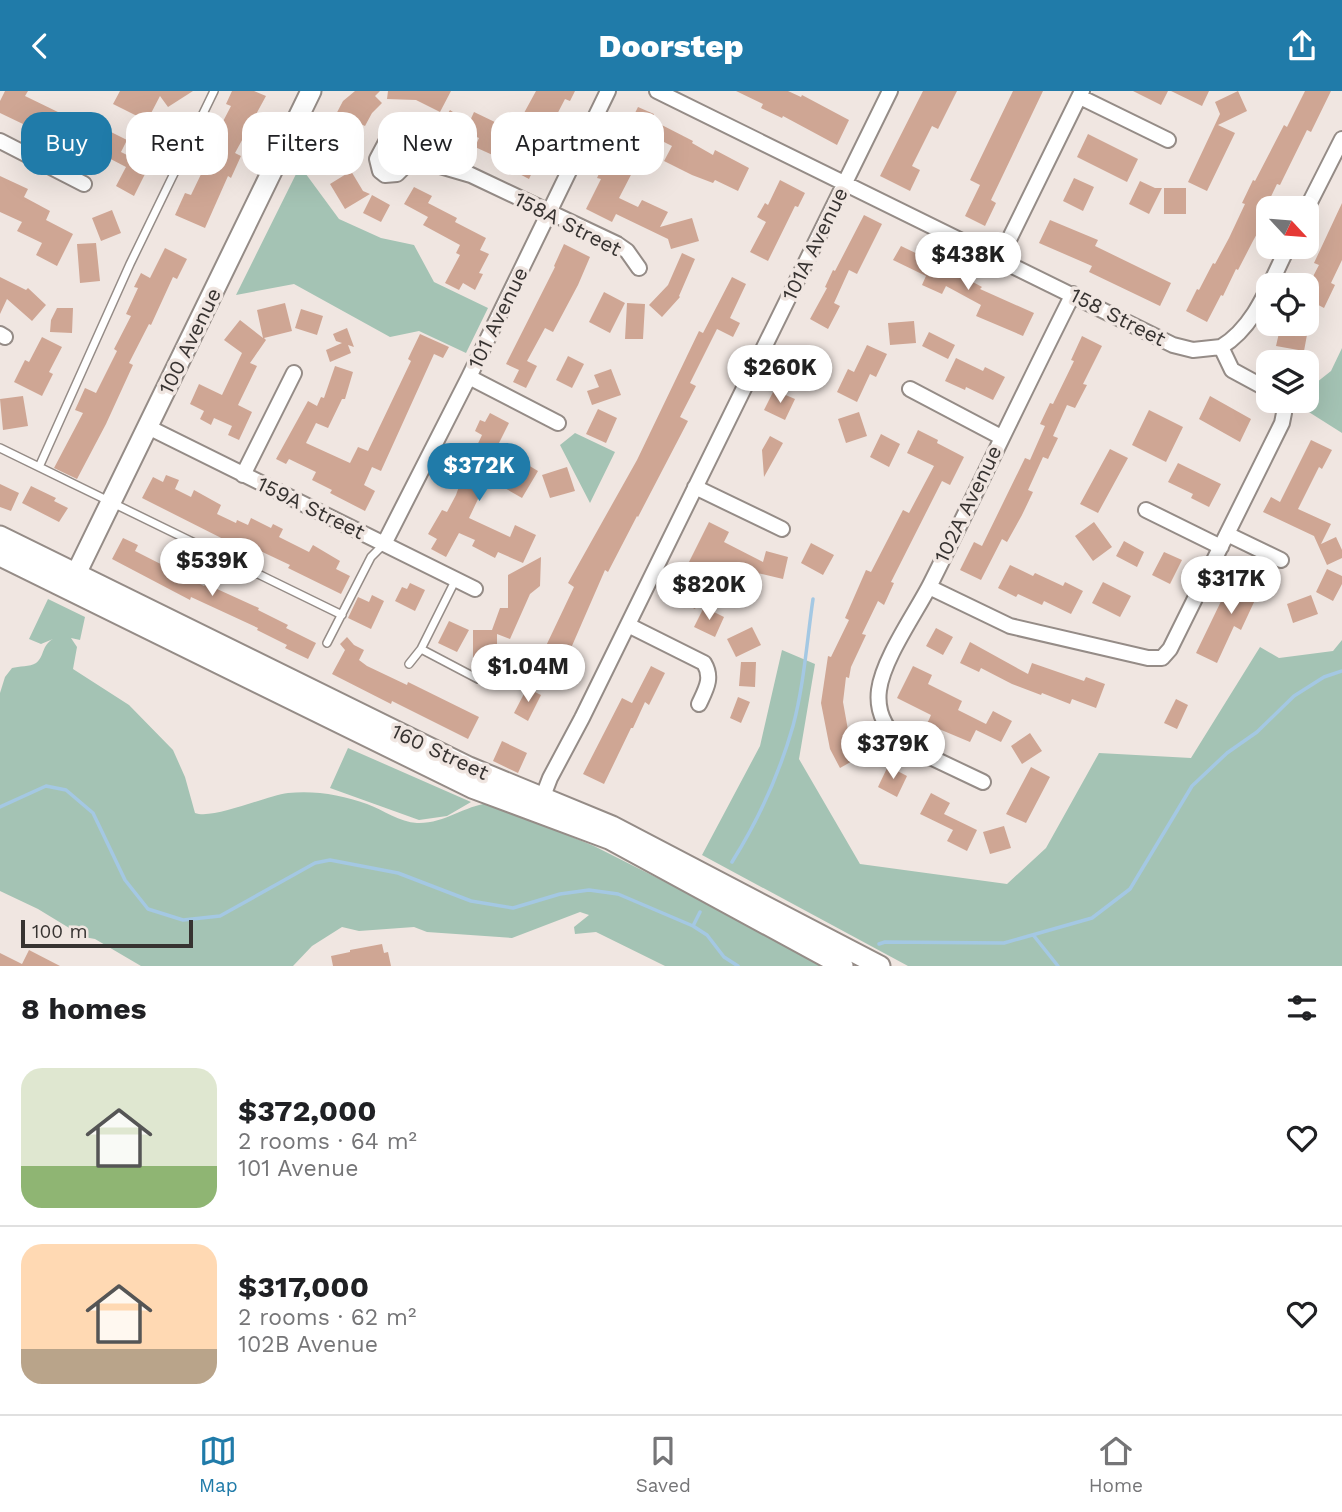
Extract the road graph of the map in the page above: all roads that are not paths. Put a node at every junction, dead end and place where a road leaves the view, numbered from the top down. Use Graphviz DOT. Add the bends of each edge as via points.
graph roads {
  1 [pos="214,91"];
  2 [pos="311,91"];
  3 [pos="608,91"];
  4 [pos="657,91"];
  5 [pos="890,91"];
  6 [pos="1081,94"];
  7 [pos="1342,139"];
  8 [pos="1167,140"];
  9 [pos="0,141"];
  10 [pos="471,175"];
  11 [pos="845,182"];
  12 [pos="84,184"];
  13 [pos="1313,196"];
  14 [pos="550,213"];
  15 [pos="1000,258"];
  16 [pos="1282,259"];
  17 [pos="639,268"];
  18 [pos="1073,294"];
  19 [pos="1220,348"];
  20 [pos="294,373"];
  21 [pos="469,377"];
  22 [pos="1256,383"];
  23 [pos="909,389"];
  24 [pos="1284,413"];
  25 [pos="558,422"];
  26 [pos="148,427"];
  27 [pos="1001,437"];
  28 [pos="0,448"];
  29 [pos="38,467"];
  30 [pos="243,475"];
  31 [pos="695,487"];
  32 [pos="111,504"];
  33 [pos="1146,510"];
  34 [pos="782,529"];
  35 [pos="0,536"];
  36 [pos="1224,540"];
  37 [pos="384,544"];
  38 [pos="0,556"];
  39 [pos="1281,560"];
  40 [pos="456,579"];
  41 [pos="72,582"];
  42 [pos="929,587"];
  43 [pos="475,589"];
  44 [pos="342,615"];
  45 [pos="628,625"];
  46 [pos="327,643"];
  47 [pos="421,649"];
  48 [pos="409,664"];
  49 [pos="478,679"];
  50 [pos="699,704"];
  51 [pos="983,782"];
  52 [pos="540,804"];
  53 [pos="843,966"];
  54 [pos="880,966"];
  1 -- 29 [label="lane"];
  2 -- 26 [label="main road, 100 Avenue"];
  3 -- 14 [label="street, 101 Avenue"];
  4 -- 11 [label="street, 158 Street"];
  5 -- 11 [label="street, 101A Avenue"];
  6 -- 8 [label="street"];
  6 -- 15 [label="street"];
  7 -- 13 [label="street"];
  9 -- 12 [label="street"];
  10 -- 14 [label="street, 158A Street"];
  11 -- 15 [label="street, 158 Street"];
  11 -- 31 [label="street, 101A Avenue"];
  14 -- 17 [label="street, 158A Street" via="617,244"];
  14 -- 21 [label="street, 101 Avenue"];
  15 -- 18 [label="street, 158 Street"];
  16 -- 19 [label="street" via="1251,319"];
  18 -- 19 [label="street, 158 Street" via="1172,345"];
  18 -- 27 [label="street, 102A Avenue"];
  19 -- 22 [label="street" via="1233,370"];
  20 -- 30 [label="street"];
  21 -- 25 [label="street"];
  21 -- 37 [label="street, 101 Avenue"];
  23 -- 27 [label="street"];
  24 -- 36 [label="street"];
  26 -- 30 [label="street, 159A Street"];
  26 -- 32 [label="main road, 100 Avenue"];
  27 -- 42 [label="street, 102A Avenue"];
  28 -- 29 [label="lane"];
  29 -- 32 [label="lane"];
  30 -- 37 [label="street, 159A Street"];
  31 -- 34 [label="street"];
  31 -- 45 [label="street, 101A Avenue"];
  32 -- 41 [label="main road, 100 Avenue"];
  32 -- 44 [label="lane"];
  33 -- 36 [label="street"];
  35 -- 41 [label="main road, 160 Street"];
  36 -- 39 [label="street"];
  36 -- 42 [label="street" via="1162,658 1010,626"];
  37 -- 40 [label="street, 159A Street"];
  37 -- 44 [label="lane" via="371,557"];
  38 -- 41 [label="main road, 160 Street"];
  40 -- 43 [label="street, 159A Street"];
  40 -- 47 [label="lane"];
  41 -- 52 [label="main road, 160 Street"];
  42 -- 51 [label="street, 102A Avenue" via="881,679 882,717 894,737"];
  44 -- 46 [label="lane"];
  45 -- 50 [label="street" via="707,666 709,681"];
  45 -- 52 [label="street, 101A Avenue"];
  47 -- 48 [label="lane"];
  47 -- 49 [label="lane"];
  52 -- 53 [label="main road, 160 Street"];
  52 -- 54 [label="main road, 160 Street" via="663,851"];
}
